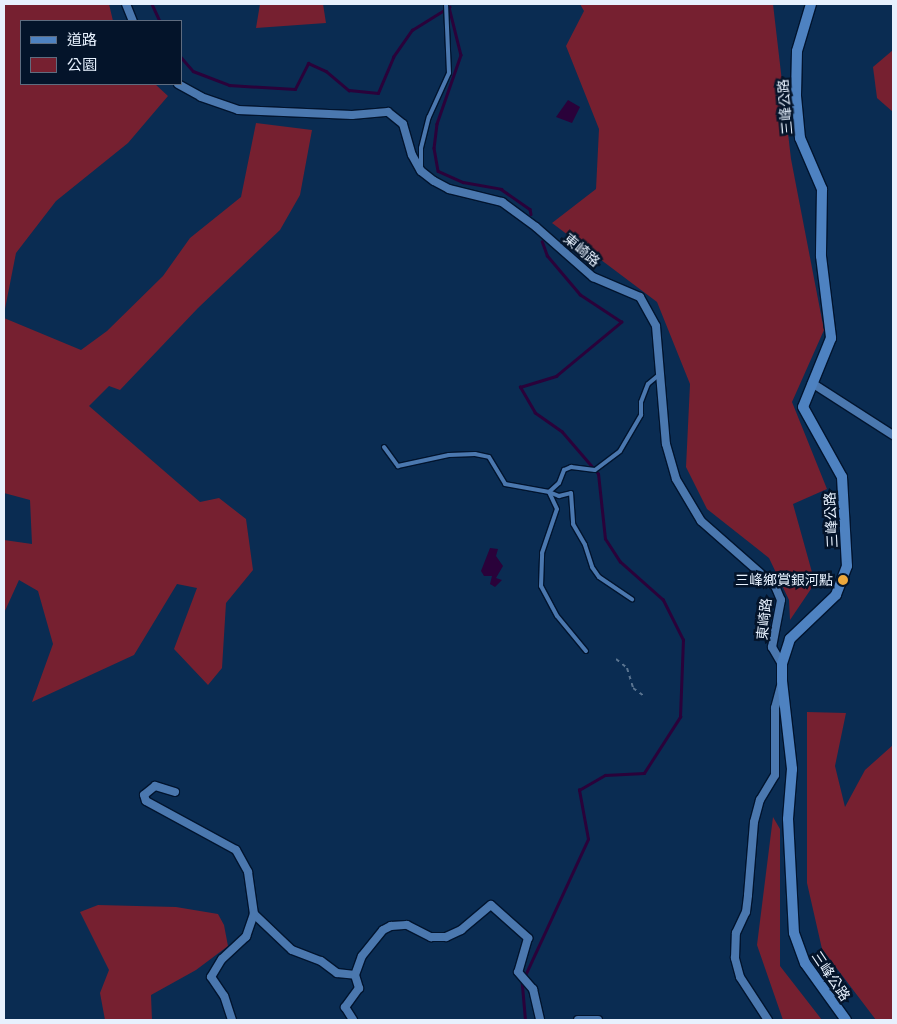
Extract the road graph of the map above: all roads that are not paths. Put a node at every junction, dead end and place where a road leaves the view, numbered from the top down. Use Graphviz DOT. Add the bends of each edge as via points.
graph roads {
  1 [pos="126,4"];
  2 [pos="446,4"];
  3 [pos="811,4"];
  4 [pos="134,20"];
  5 [pos="180,85"];
  6 [pos="421,171"];
  7 [pos="660,374"];
  8 [pos="812,384"];
  9 [pos="893,435"];
  10 [pos="384,446"];
  11 [pos="550,492"];
  12 [pos="632,599"];
  13 [pos="586,651"];
  14 [pos="782,664"];
  15 [pos="782,680"];
  16 [pos="175,792"];
  17 [pos="254,914"];
  18 [pos="355,975"];
  19 [pos="232,1020"];
  20 [pos="353,1020"];
  21 [pos="540,1020"];
  22 [pos="578,1020"];
  23 [pos="598,1020"];
  24 [pos="768,1020"];
  25 [pos="846,1020"];
  1 -- 4 [label="street"];
  2 -- 6 [label="lane" via="449,73 429,117 421,148"];
  3 -- 8 [label="street, 三峰公路" via="797,51 796,96 800,138 822,189 822,256 831,338"];
  5 -- 6 [label="street" via="201,97 238,110 352,115 388,112 404,124 412,155"];
  6 -- 7 [label="street, 東崎路" via="449,189 502,202 593,277 640,297 656,326"];
  7 -- 11 [label="lane" via="648,384 641,402 641,415 620,451 595,470 564,470 559,483"];
  7 -- 14 [label="street, 東崎路" via="666,444 676,479 701,521 776,586 781,600 772,647"];
  8 -- 9 [label="street"];
  8 -- 14 [label="street, 三峰公路" via="803,407 842,478 847,566 836,595 790,639"];
  10 -- 11 [label="lane" via="398,466 449,455 489,457 505,484"];
  11 -- 12 [label="lane" via="559,496 572,493 573,524 592,566 599,577"];
  11 -- 13 [label="lane" via="557,509 556,520 542,553 540,586 557,616"];
  14 -- 15 [label="street, 三峰公路"];
  15 -- 24 [label="street" via="775,708 775,775 760,800 754,822 746,912 736,934 735,950 740,977"];
  15 -- 25 [label="street, 三峰公路" via="792,769 788,820 794,933 805,963"];
  16 -- 17 [label="street" via="155,786 146,791 145,798 184,824 203,829 236,850 248,872"];
  17 -- 18 [label="street" via="292,950 321,960 337,973"];
  17 -- 19 [label="street" via="246,937 222,958 211,977 224,996"];
  18 -- 20 [label="street" via="359,988 344,1007"];
  18 -- 21 [label="street" via="362,956 383,930 407,925 430,937 446,937 461,930 491,905 520,927 528,938 519,976 533,989"];
  22 -- 23 [label="street"];
}
